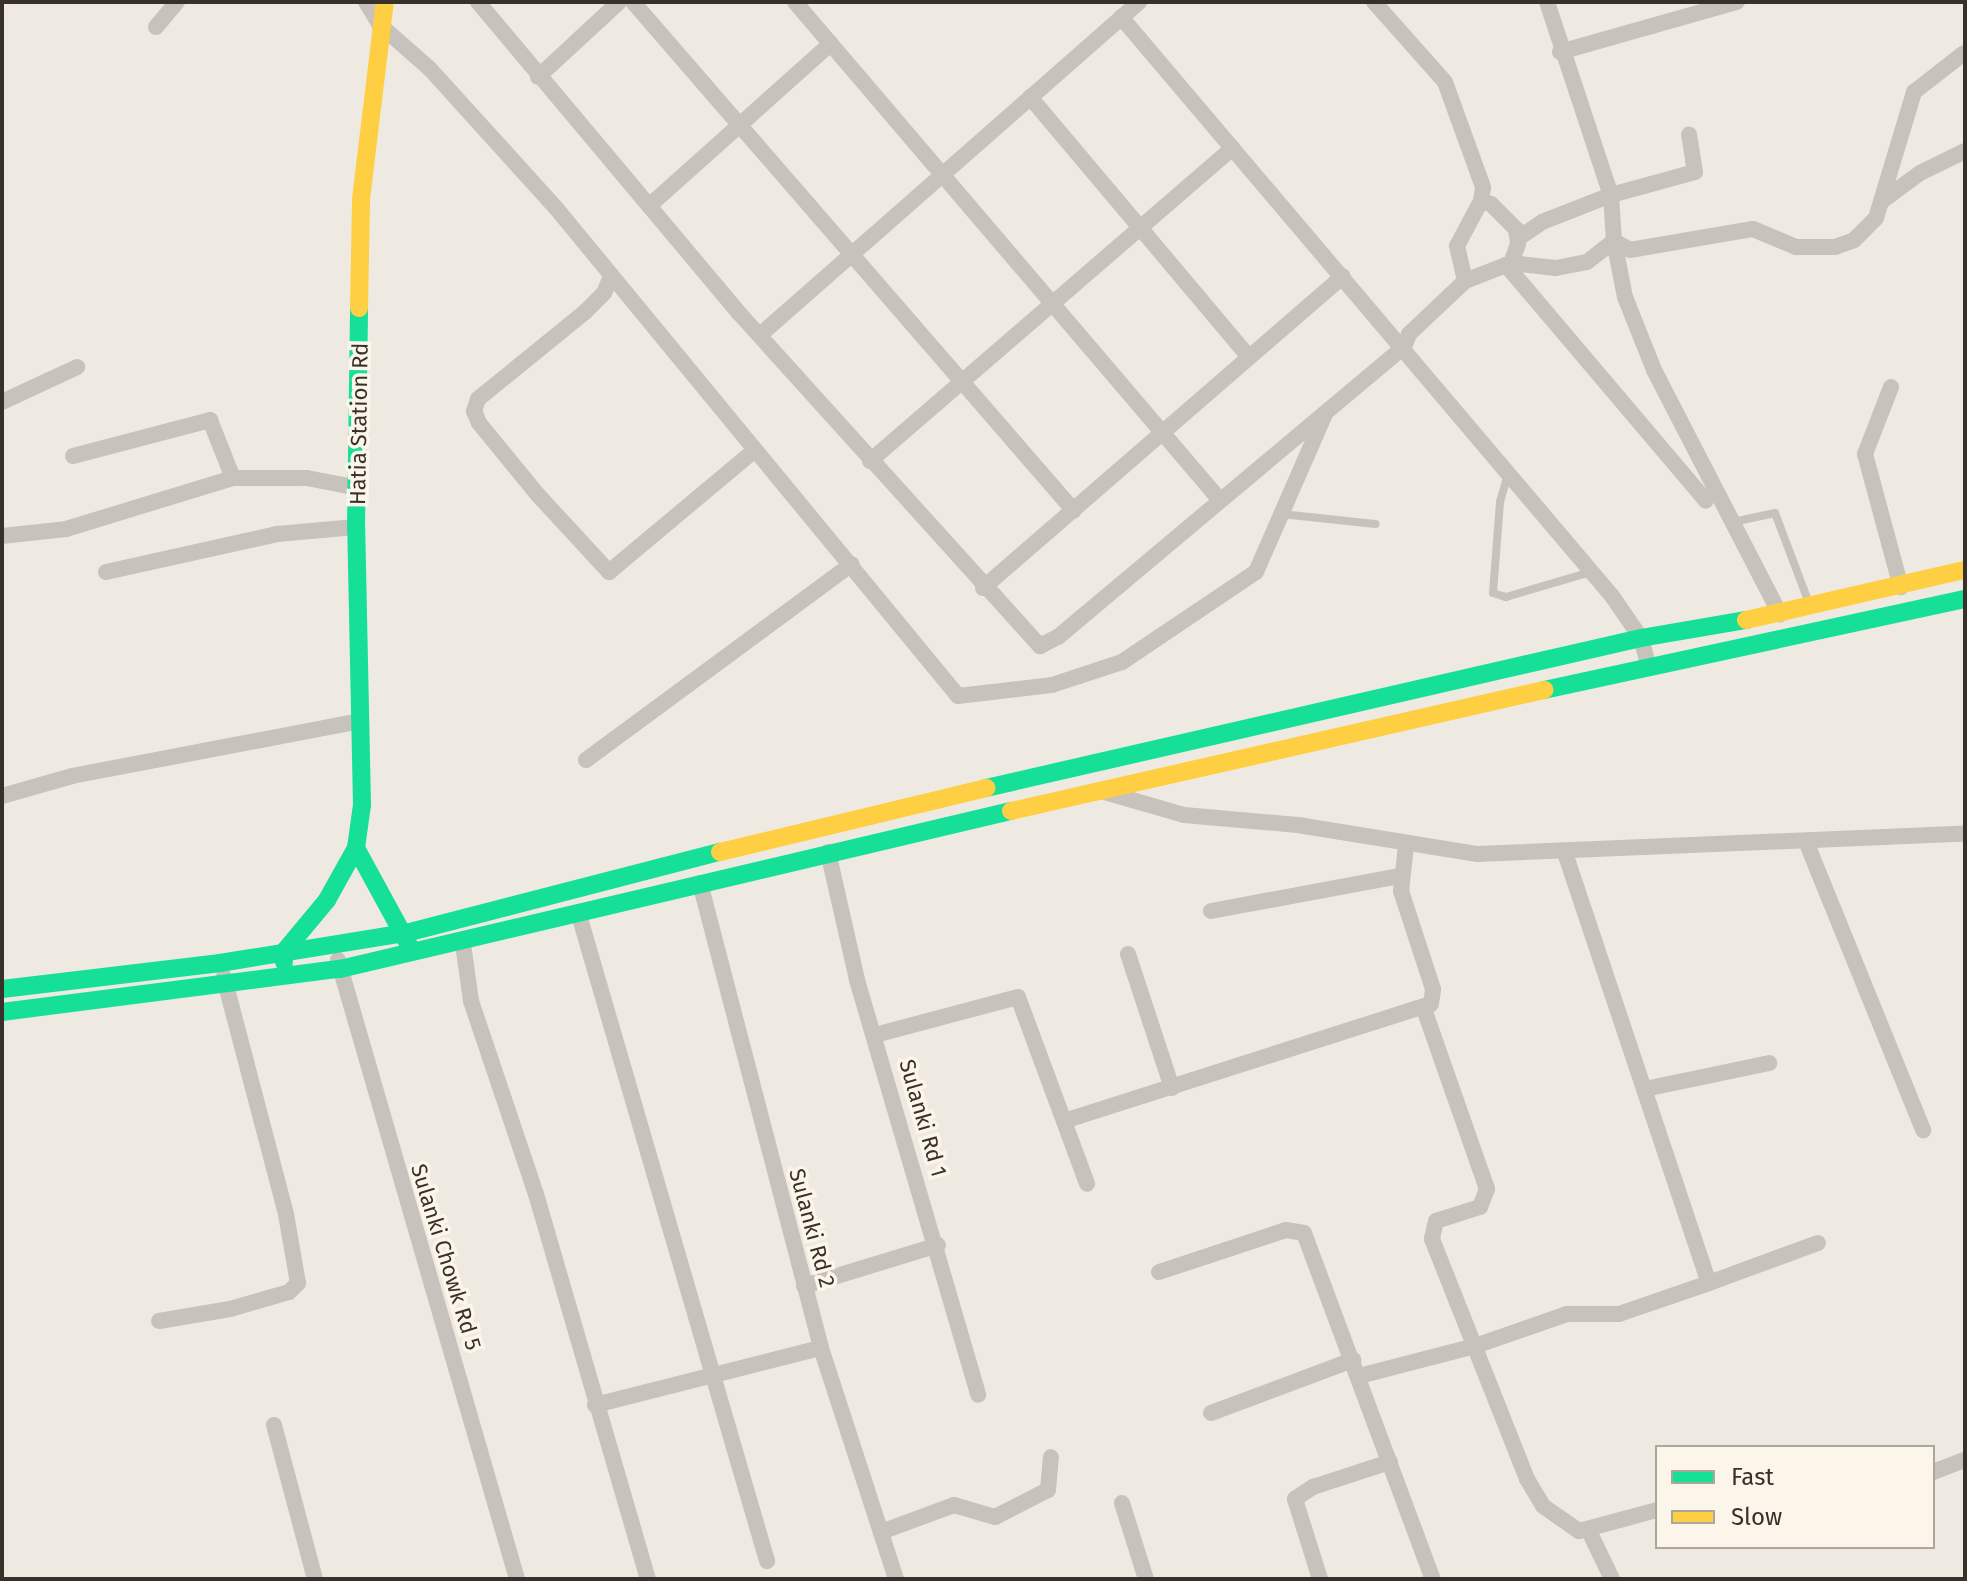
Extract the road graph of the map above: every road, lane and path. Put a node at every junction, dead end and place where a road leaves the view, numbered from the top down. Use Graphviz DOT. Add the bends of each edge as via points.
graph roads {
  1 [pos="177,2"];
  2 [pos="366,2"];
  3 [pos="385,2"];
  4 [pos="478,2"];
  5 [pos="619,2"];
  6 [pos="633,2"];
  7 [pos="795,2"];
  8 [pos="1139,2"];
  9 [pos="1374,2"];
  10 [pos="1547,2"];
  11 [pos="1737,2"];
  12 [pos="1121,17"];
  13 [pos="380,25"];
  14 [pos="156,27"];
  15 [pos="831,43"];
  16 [pos="1560,52"];
  17 [pos="1964,53"];
  18 [pos="538,77"];
  19 [pos="1030,97"];
  20 [pos="739,125"];
  21 [pos="1689,134"];
  22 [pos="1232,148"];
  23 [pos="1965,151"];
  24 [pos="941,171"];
  25 [pos="1611,195"];
  26 [pos="1481,201"];
  27 [pos="1882,201"];
  28 [pos="649,206"];
  29 [pos="1143,227"];
  30 [pos="1516,229"];
  31 [pos="1614,241"];
  32 [pos="852,252"];
  33 [pos="1509,264"];
  34 [pos="611,276"];
  35 [pos="1343,276"];
  36 [pos="1465,281"];
  37 [pos="1050,304"];
  38 [pos="760,335"];
  39 [pos="1404,347"];
  40 [pos="1249,357"];
  41 [pos="77,367"];
  42 [pos="959,382"];
  43 [pos="1891,387"];
  44 [pos="2,402"];
  45 [pos="1325,415"];
  46 [pos="1164,436"];
  47 [pos="755,450"];
  48 [pos="73,456"];
  49 [pos="870,461"];
  50 [pos="1509,472"];
  51 [pos="233,478"];
  52 [pos="359,488"];
  53 [pos="1219,499"];
  54 [pos="1706,501"];
  55 [pos="1074,511"];
  56 [pos="1280,514"];
  57 [pos="1733,522"];
  58 [pos="1375,524"];
  59 [pos="356,527"];
  60 [pos="2,536"];
  61 [pos="852,564"];
  62 [pos="1965,570"];
  63 [pos="106,572"];
  64 [pos="1591,572"];
  65 [pos="1901,587"];
  66 [pos="983,588"];
  67 [pos="1965,599"];
  68 [pos="1811,607"];
  69 [pos="1780,614"];
  70 [pos="1641,638"];
  71 [pos="1648,665"];
  72 [pos="361,721"];
  73 [pos="586,760"];
  74 [pos="1096,789"];
  75 [pos="2,796"];
  76 [pos="1965,834"];
  77 [pos="1807,844"];
  78 [pos="1406,846"];
  79 [pos="356,848"];
  80 [pos="828,852"];
  81 [pos="1565,853"];
  82 [pos="1399,876"];
  83 [pos="700,883"];
  84 [pos="1211,911"];
  85 [pos="579,915"];
  86 [pos="406,933"];
  87 [pos="463,944"];
  88 [pos="336,946"];
  89 [pos="283,953"];
  90 [pos="411,954"];
  91 [pos="1128,954"];
  92 [pos="220,963"];
  93 [pos="340,969"];
  94 [pos="285,977"];
  95 [pos="226,985"];
  96 [pos="2,989"];
  97 [pos="1424,1009"];
  98 [pos="2,1012"];
  99 [pos="875,1035"];
  100 [pos="1769,1063"];
  101 [pos="1172,1088"];
  102 [pos="1645,1089"];
  103 [pos="1064,1121"];
  104 [pos="1923,1130"];
  105 [pos="1087,1184"];
  106 [pos="1818,1243"];
  107 [pos="938,1245"];
  108 [pos="1159,1272"];
  109 [pos="1709,1283"];
  110 [pos="804,1286"];
  111 [pos="159,1321"];
  112 [pos="1475,1346"];
  113 [pos="821,1348"];
  114 [pos="1356,1368"];
  115 [pos="714,1375"];
  116 [pos="978,1395"];
  117 [pos="595,1405"];
  118 [pos="1211,1413"];
  119 [pos="274,1425"];
  120 [pos="1051,1457"];
  121 [pos="1965,1460"];
  122 [pos="1390,1462"];
  123 [pos="1935,1471"];
  124 [pos="1122,1503"];
  125 [pos="1655,1511"];
  126 [pos="1589,1531"];
  127 [pos="881,1532"];
  128 [pos="767,1561"];
  129 [pos="647,1576"];
  130 [pos="315,1579"];
  131 [pos="517,1579"];
  132 [pos="896,1579"];
  133 [pos="1146,1579"];
  134 [pos="1320,1579"];
  135 [pos="1433,1579"];
  136 [pos="1612,1579"];
  1 -- 14 [label="street"];
  2 -- 13 [label="street"];
  3 -- 13 [label="main road, Hatia Station Rd"];
  4 -- 18 [label="street"];
  5 -- 18 [label="street"];
  6 -- 20 [label="street"];
  7 -- 15 [label="street"];
  8 -- 12 [label="street"];
  9 -- 26 [label="street" via="1445,82 1483,187"];
  10 -- 16 [label="street"];
  11 -- 16 [label="street"];
  12 -- 19 [label="street"];
  12 -- 22 [label="street"];
  13 -- 34 [label="street" via="430,69"];
  13 -- 52 [label="main road, Hatia Station Rd" via="361,199"];
  15 -- 20 [label="street"];
  15 -- 24 [label="street"];
  16 -- 25 [label="street"];
  17 -- 27 [label="street" via="1914,92"];
  18 -- 28 [label="street"];
  19 -- 24 [label="street"];
  19 -- 29 [label="street"];
  20 -- 28 [label="street"];
  20 -- 32 [label="street"];
  21 -- 25 [label="street" via="1695,172"];
  22 -- 29 [label="street"];
  22 -- 35 [label="street"];
  23 -- 27 [label="street" via="1920,173"];
  24 -- 32 [label="street"];
  24 -- 37 [label="street"];
  25 -- 30 [label="street" via="1523,235"];
  25 -- 31 [label="street"];
  26 -- 30 [label="street"];
  26 -- 36 [label="street" via="1457,246"];
  27 -- 31 [label="street" via="1867,231 1835,247 1796,247 1753,229 1645,250 1630,250"];
  28 -- 38 [label="street"];
  29 -- 37 [label="street"];
  29 -- 40 [label="street"];
  30 -- 33 [label="street" via="1518,244"];
  31 -- 33 [label="street" via="1587,262 1556,268"];
  31 -- 57 [label="street" via="1635,325"];
  32 -- 38 [label="street"];
  32 -- 42 [label="street"];
  33 -- 36 [label="street"];
  33 -- 54 [label="street"];
  34 -- 47 [label="street"];
  34 -- 47 [label="street" via="604,293 585,312 478,399 474,411 479,423 538,495 609,572"];
  35 -- 39 [label="street"];
  35 -- 40 [label="street"];
  36 -- 39 [label="street" via="1409,334"];
  37 -- 42 [label="street"];
  37 -- 46 [label="street"];
  38 -- 49 [label="street"];
  39 -- 45 [label="street"];
  39 -- 50 [label="street"];
  40 -- 46 [label="street"];
  41 -- 44 [label="street"];
  42 -- 49 [label="street"];
  42 -- 55 [label="street"];
  43 -- 65 [label="street" via="1865,454"];
  45 -- 53 [label="street"];
  45 -- 56 [label="street"];
  46 -- 53 [label="street"];
  46 -- 55 [label="street"];
  47 -- 61 [label="street"];
  48 -- 51 [label="street" via="210,420"];
  49 -- 66 [label="street"];
  50 -- 64 [label="street"];
  50 -- 64 [label="lane" via="1500,502 1493,593 1518,595"];
  51 -- 52 [label="street" via="307,478"];
  51 -- 60 [label="street" via="66,529"];
  52 -- 59 [label="main road, Hatia Station Rd"];
  53 -- 66 [label="street" via="1058,637 1040,646"];
  55 -- 66 [label="street"];
  56 -- 58 [label="lane"];
  56 -- 61 [label="street" via="1256,572 1122,662 1052,685 958,696"];
  57 -- 68 [label="lane" via="1775,513"];
  57 -- 69 [label="street"];
  59 -- 63 [label="street" via="277,534"];
  59 -- 72 [label="main road, Hatia Station Rd"];
  61 -- 73 [label="street"];
  62 -- 65 [label="main road"];
  64 -- 70 [label="street"];
  65 -- 68 [label="main road"];
  67 -- 71 [label="main road"];
  68 -- 69 [label="main road"];
  69 -- 70 [label="main road"];
  70 -- 71 [label="street"];
  70 -- 86 [label="main road" via="709,853"];
  71 -- 74 [label="main road"];
  72 -- 75 [label="street" via="72,776"];
  72 -- 79 [label="main road, Hatia Station Rd" via="362,805"];
  74 -- 78 [label="street" via="1184,815 1298,825"];
  74 -- 80 [label="main road"];
  76 -- 77 [label="street"];
  77 -- 81 [label="street" via="1670,843"];
  77 -- 104 [label="street"];
  78 -- 81 [label="street" via="1478,854"];
  78 -- 82 [label="street"];
  79 -- 86 [label="main road"];
  79 -- 89 [label="main road" via="327,900"];
  80 -- 83 [label="main road"];
  80 -- 99 [label="street, Sulanki Rd 1"];
  81 -- 102 [label="street"];
  82 -- 84 [label="street"];
  82 -- 97 [label="street" via="1433,989 1431,1004"];
  83 -- 85 [label="main road"];
  83 -- 110 [label="street, Sulanki Rd 2"];
  85 -- 87 [label="main road"];
  85 -- 115 [label="street" via="681,1279"];
  86 -- 88 [label="main road"];
  86 -- 90 [label="main road"];
  87 -- 90 [label="main road"];
  87 -- 117 [label="street" via="471,1001 536,1194"];
  88 -- 89 [label="main road"];
  88 -- 93 [label="street, Sulanki Chowk Rd 5"];
  89 -- 92 [label="main road"];
  89 -- 94 [label="main road"];
  90 -- 93 [label="main road"];
  91 -- 101 [label="street"];
  92 -- 95 [label="street"];
  92 -- 96 [label="main road"];
  93 -- 94 [label="main road"];
  93 -- 131 [label="street, Sulanki Chowk Rd 5"];
  94 -- 95 [label="main road"];
  95 -- 98 [label="main road"];
  95 -- 111 [label="street" via="293,1243 298,1283 289,1292 230,1309"];
  97 -- 101 [label="street"];
  97 -- 112 [label="street" via="1487,1189 1480,1207 1445,1217 1431,1228"];
  99 -- 103 [label="street" via="1018,997"];
  99 -- 107 [label="street, Sulanki Rd 1"];
  100 -- 102 [label="street"];
  101 -- 103 [label="street"];
  102 -- 109 [label="street"];
  103 -- 105 [label="street"];
  106 -- 109 [label="street"];
  107 -- 110 [label="street"];
  107 -- 116 [label="street, Sulanki Rd 1"];
  108 -- 114 [label="street" via="1296,1228 1312,1244"];
  109 -- 112 [label="street" via="1619,1314 1567,1314"];
  110 -- 113 [label="street, Sulanki Rd 2"];
  112 -- 114 [label="street"];
  112 -- 126 [label="street" via="1527,1479 1543,1506 1563,1525"];
  113 -- 115 [label="street"];
  113 -- 127 [label="street, Sulanki Rd 2"];
  114 -- 118 [label="street"];
  114 -- 122 [label="street"];
  115 -- 117 [label="street"];
  115 -- 128 [label="street"];
  117 -- 129 [label="street"];
  119 -- 130 [label="street"];
  120 -- 127 [label="street" via="1048,1490 995,1517 954,1505"];
  121 -- 123 [label="street"];
  122 -- 134 [label="street" via="1313,1487 1295,1499"];
  122 -- 135 [label="street"];
  124 -- 133 [label="street"];
  125 -- 126 [label="street"];
  126 -- 136 [label="street"];
  127 -- 132 [label="street, Sulanki Rd 2"];
}
